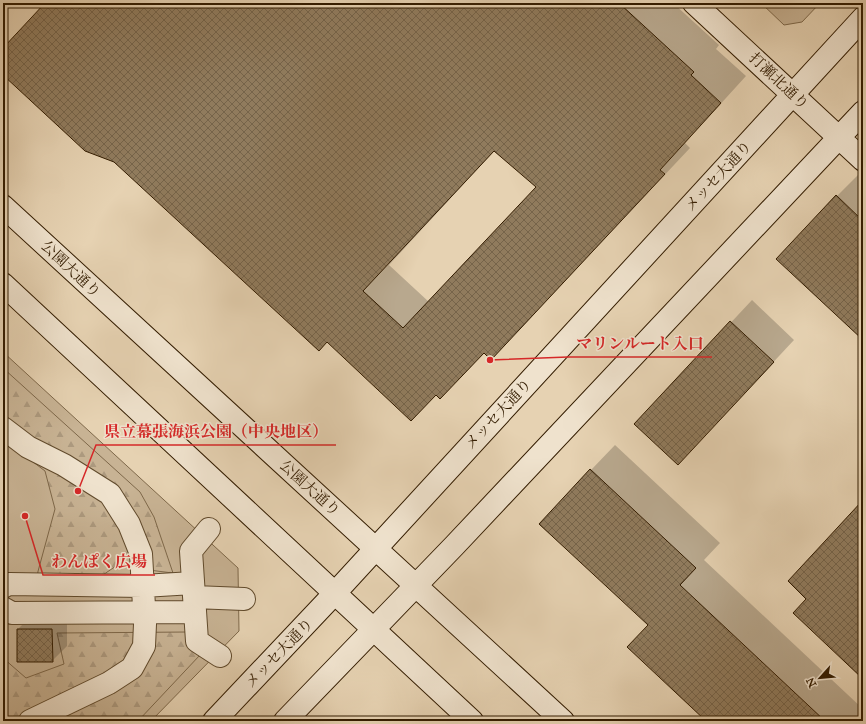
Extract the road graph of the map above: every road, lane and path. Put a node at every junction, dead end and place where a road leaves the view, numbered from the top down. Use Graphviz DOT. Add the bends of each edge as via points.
graph roads {
  1 [pos="694,3"];
  2 [pos="863,18"];
  3 [pos="793,94"];
  4 [pos="863,112"];
  5 [pos="839,138"];
  6 [pos="863,160"];
  7 [pos="3,206"];
  8 [pos="3,284"];
  9 [pos="3,428"];
  10 [pos="209,530"];
  11 [pos="375,548"];
  12 [pos="417,585"];
  13 [pos="143,586"];
  14 [pos="3,587"];
  15 [pos="335,593"];
  16 [pos="194,597"];
  17 [pos="244,599"];
  18 [pos="3,608"];
  19 [pos="145,612"];
  20 [pos="374,630"];
  21 [pos="220,656"];
  22 [pos="30,721"];
  23 [pos="214,721"];
  24 [pos="285,721"];
  25 [pos="472,721"];
  26 [pos="563,721"];
  1 -- 3 [label="street, 打瀬北通り"];
  2 -- 3 [label="street, メッセ大通り"];
  3 -- 5 [label="street, 打瀬北通り"];
  3 -- 11 [label="street, メッセ大通り"];
  4 -- 5 [label="street"];
  5 -- 6 [label="street, 打瀬北通り"];
  5 -- 12 [label="street"];
  7 -- 11 [label="street, 公園大通り"];
  8 -- 15 [label="street"];
  9 -- 13 [label="street" via="28,447 64,465 110,494 129,524 141,554"];
  10 -- 16 [label="street" via="191,551"];
  11 -- 12 [label="street, 公園大通り"];
  11 -- 15 [label="street, メッセ大通り"];
  12 -- 20 [label="street"];
  12 -- 26 [label="street, 公園大通り"];
  13 -- 14 [label="street" via="9,584"];
  13 -- 16 [label="street"];
  13 -- 19 [label="street"];
  15 -- 20 [label="street"];
  15 -- 23 [label="street, メッセ大通り"];
  16 -- 17 [label="street"];
  16 -- 19 [label="street"];
  16 -- 21 [label="street" via="197,641"];
  18 -- 19 [label="street" via="12,613"];
  19 -- 22 [label="street" via="144,646 132,668 109,683"];
  20 -- 24 [label="street"];
  20 -- 25 [label="street"];
}
